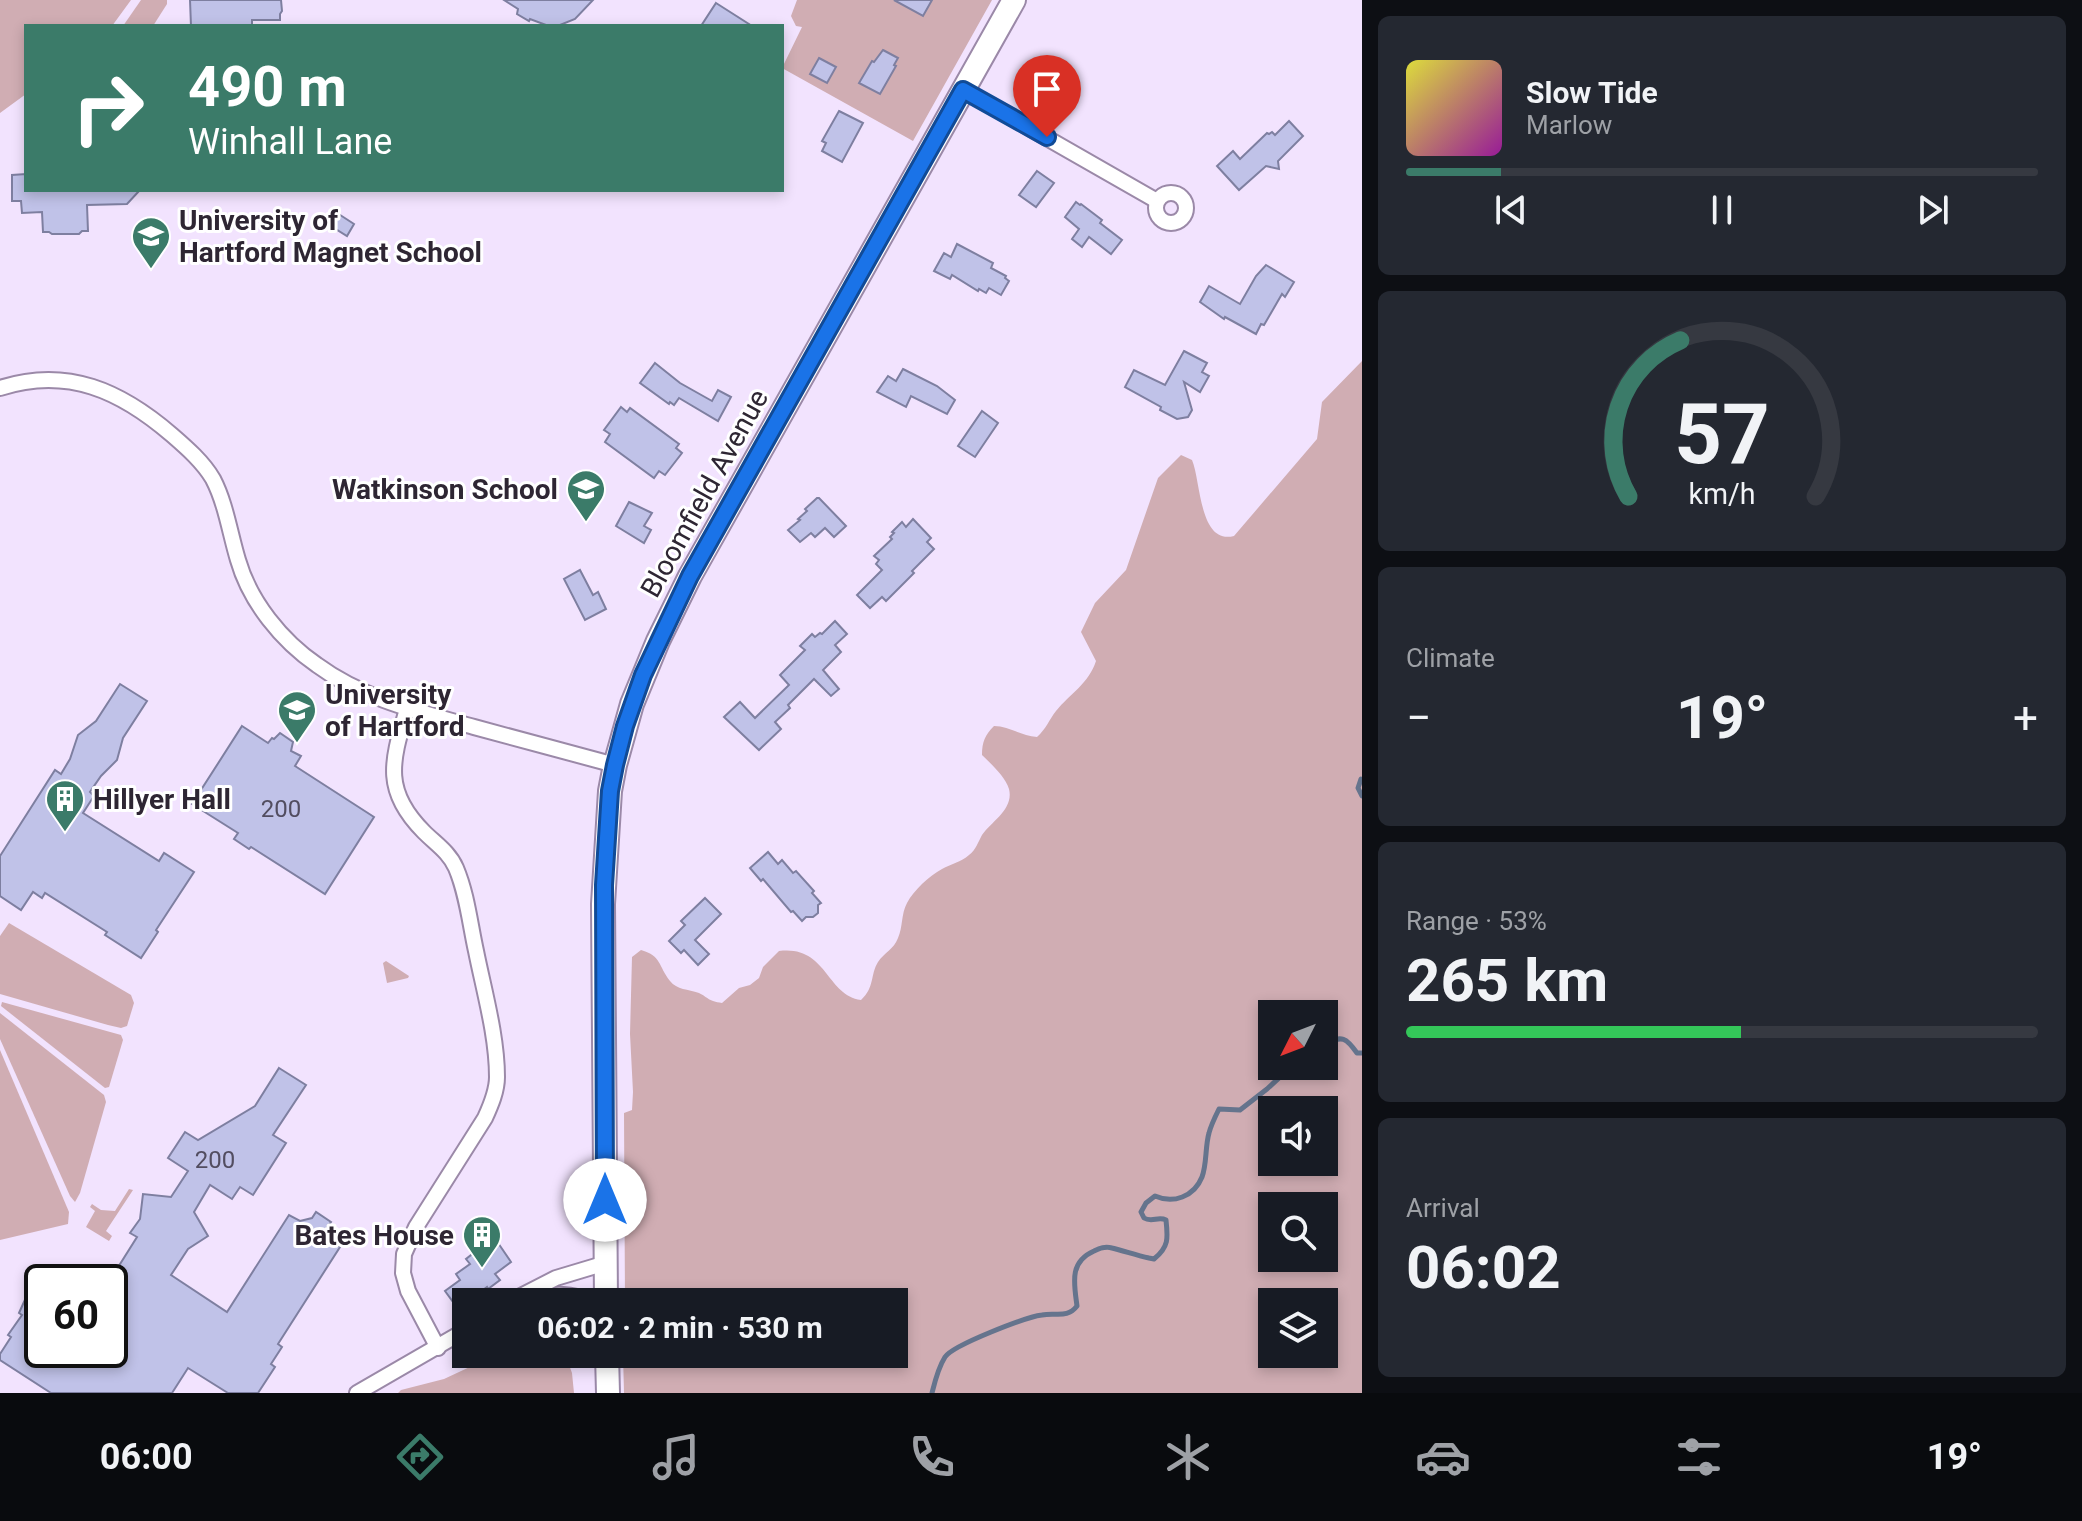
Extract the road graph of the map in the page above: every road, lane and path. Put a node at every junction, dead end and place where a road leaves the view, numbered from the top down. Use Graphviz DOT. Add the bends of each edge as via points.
graph roads {
  1 [pos="1014,0"];
  2 [pos="963,90"];
  3 [pos="1157,201"];
  4 [pos="0,388"];
  5 [pos="407,709"];
  6 [pos="615,765"];
  7 [pos="606,1263"];
  8 [pos="536,1288"];
  9 [pos="606,1288"];
  10 [pos="452,1339"];
  11 [pos="438,1348"];
  12 [pos="607,1368"];
  13 [pos="357,1393"];
  14 [pos="608,1393"];
  1 -- 2 [label="main road, Bloomfield Avenue"];
  2 -- 3 [label="street"];
  2 -- 6 [label="main road, Bloomfield Avenue" via="681,593 637,690"];
  4 -- 5 [label="street" via="41,379 77,382 120,398 162,427 212,478 239,564 276,627 329,673"];
  5 -- 6 [label="street"];
  5 -- 11 [label="street" via="393,758 397,791 405,813 441,846 457,871 497,1079 485,1118 404,1254 408,1291"];
  6 -- 7 [label="main road, Bloomfield Avenue" via="603,904"];
  7 -- 8 [label="street"];
  7 -- 9 [label="main road, Bloomfield Avenue"];
  10 -- 11 [label="street"];
  11 -- 13 [label="street"];
  12 -- 14 [label="main road"];
}
